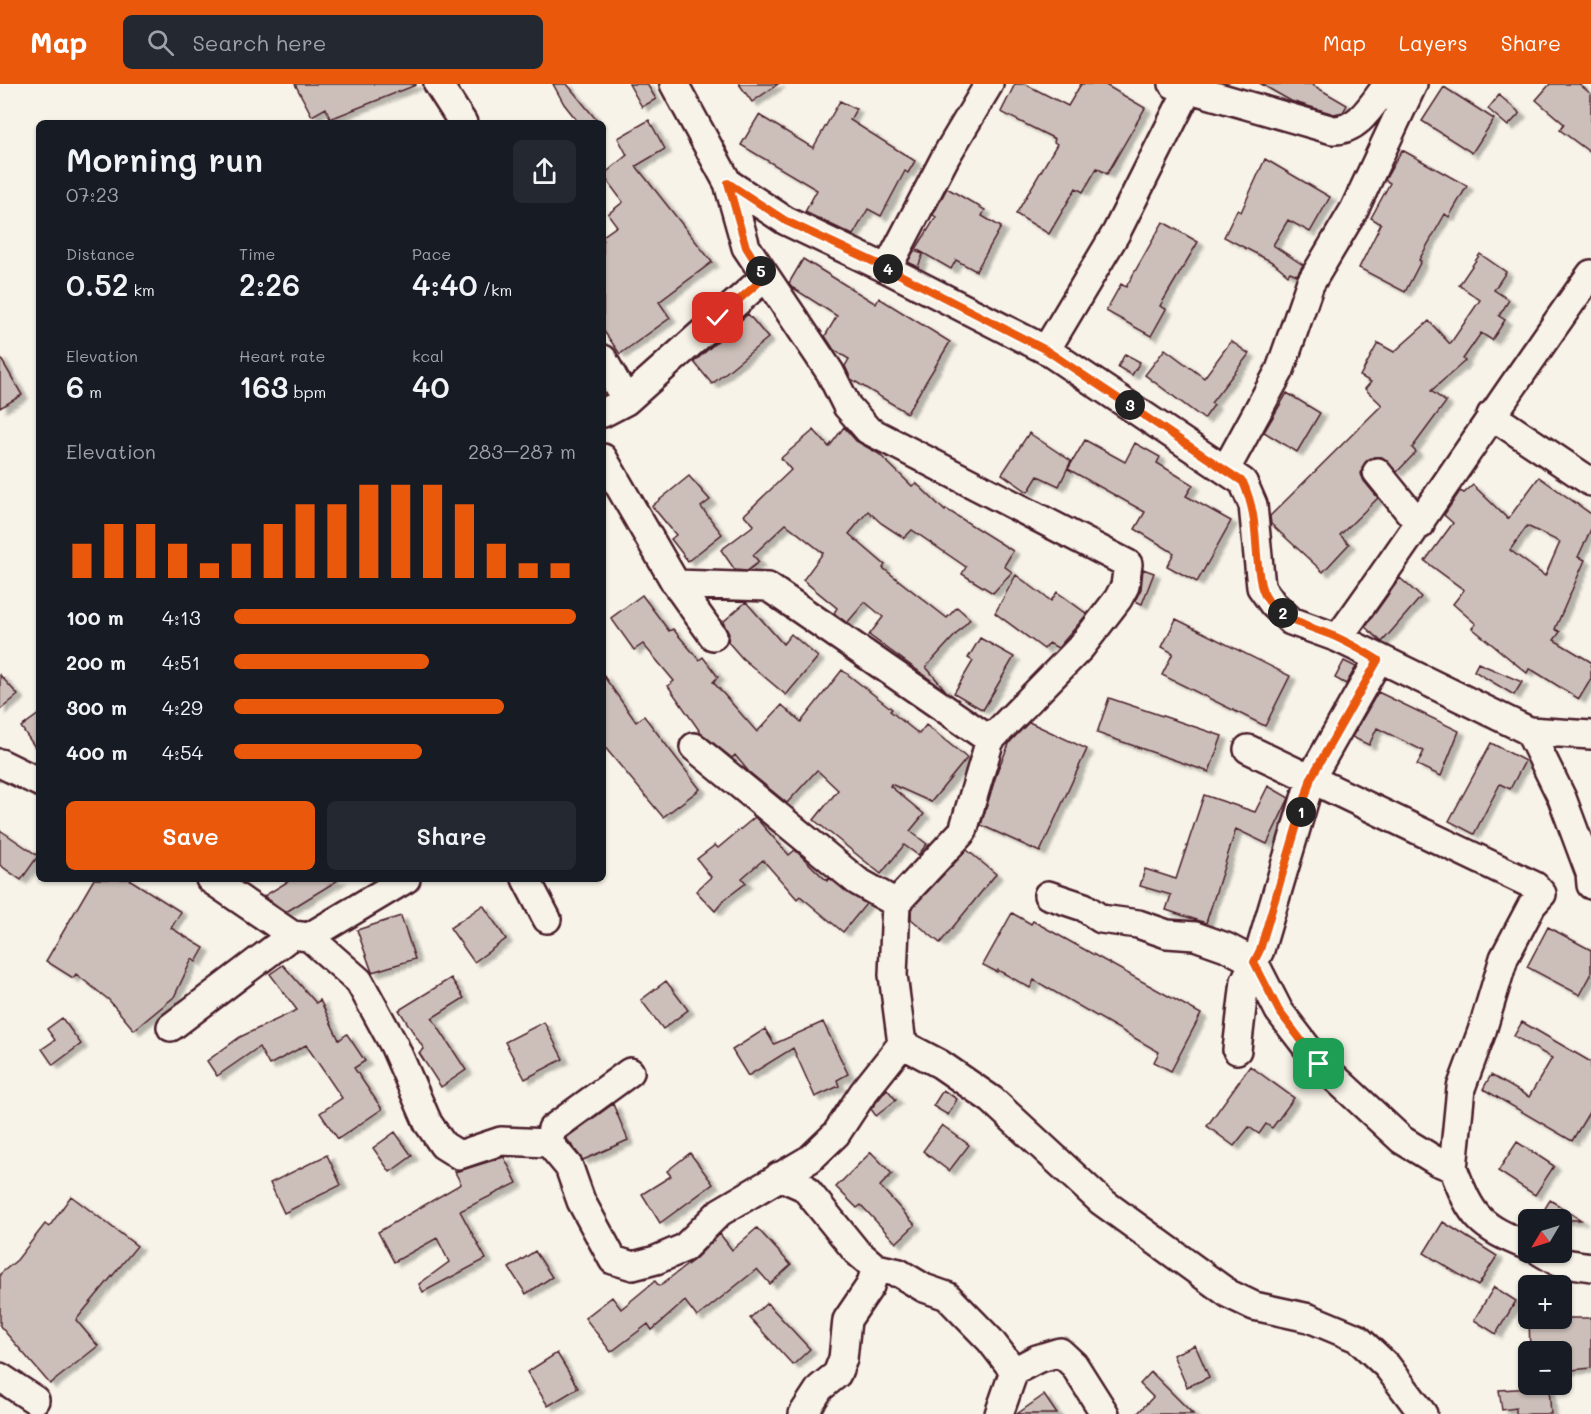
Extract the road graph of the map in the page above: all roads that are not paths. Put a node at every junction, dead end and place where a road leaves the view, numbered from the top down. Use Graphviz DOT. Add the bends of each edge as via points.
graph roads {
  1 [pos="438,84"];
  2 [pos="674,84"];
  3 [pos="989,84"];
  4 [pos="1388,84"];
  5 [pos="1413,84"];
  6 [pos="1180,87"];
  7 [pos="461,120"];
  8 [pos="728,183"];
  9 [pos="887,268"];
  10 [pos="1591,274"];
  11 [pos="765,277"];
  12 [pos="1046,350"];
  13 [pos="606,372"];
  14 [pos="615,407"];
  15 [pos="1491,415"];
  16 [pos="606,463"];
  17 [pos="1226,469"];
  18 [pos="1377,472"];
  19 [pos="1591,482"];
  20 [pos="1420,525"];
  21 [pos="676,584"];
  22 [pos="713,636"];
  23 [pos="1338,638"];
  24 [pos="1378,660"];
  25 [pos="1529,731"];
  26 [pos="1591,735"];
  27 [pos="990,740"];
  28 [pos="694,747"];
  29 [pos="1248,749"];
  30 [pos="0,763"];
  31 [pos="1311,778"];
  32 [pos="36,781"];
  33 [pos="215,882"];
  34 [pos="400,882"];
  35 [pos="528,882"];
  36 [pos="1591,885"];
  37 [pos="1048,895"];
  38 [pos="896,903"];
  39 [pos="547,919"];
  40 [pos="301,936"];
  41 [pos="1254,962"];
  42 [pos="171,1027"];
  43 [pos="902,1044"];
  44 [pos="1237,1050"];
  45 [pos="630,1072"];
  46 [pos="549,1143"];
  47 [pos="810,1158"];
  48 [pos="1453,1168"];
  49 [pos="779,1176"];
  50 [pos="821,1206"];
  51 [pos="1518,1242"];
  52 [pos="1565,1263"];
  53 [pos="1591,1267"];
  54 [pos="876,1268"];
  55 [pos="1014,1371"];
  56 [pos="0,1377"];
  57 [pos="35,1400"];
  58 [pos="803,1414"];
  59 [pos="999,1414"];
  60 [pos="1105,1414"];
  61 [pos="1423,1414"];
  1 -- 7 [label="street"];
  2 -- 8 [label="street"];
  3 -- 9 [label="street"];
  4 -- 6 [label="street" via="1353,127 1342,130"];
  5 -- 17 [label="street" via="1354,210 1310,284 1280,370"];
  6 -- 12 [label="street" via="1116,233"];
  8 -- 9 [label="street" via="786,221"];
  8 -- 11 [label="street" via="746,247"];
  9 -- 12 [label="street"];
  10 -- 15 [label="street"];
  11 -- 14 [label="street"];
  11 -- 27 [label="street" via="830,372 848,406 868,430 1128,564 1125,586 1118,599 1081,647"];
  12 -- 17 [label="street"];
  13 -- 14 [label="street"];
  15 -- 19 [label="street"];
  15 -- 20 [label="street"];
  16 -- 21 [label="street"];
  17 -- 23 [label="street" via="1243,482 1253,505 1262,587 1273,604 1292,621"];
  18 -- 20 [label="street"];
  20 -- 23 [label="street"];
  21 -- 22 [label="street"];
  21 -- 27 [label="street" via="768,586"];
  23 -- 24 [label="street"];
  24 -- 25 [label="street"];
  24 -- 31 [label="street"];
  25 -- 26 [label="street"];
  25 -- 36 [label="street" via="1562,798"];
  27 -- 38 [label="street" via="963,831"];
  28 -- 38 [label="street" via="857,881"];
  29 -- 31 [label="street"];
  30 -- 32 [label="street"];
  31 -- 41 [label="street"];
  31 -- 48 [label="street" via="1524,881 1542,894 1504,958 1461,1088"];
  33 -- 40 [label="street"];
  34 -- 40 [label="street"];
  35 -- 39 [label="street"];
  37 -- 41 [label="street" via="1084,907 1101,919 1138,924 1167,934 1195,936"];
  38 -- 43 [label="street" via="894,975"];
  40 -- 42 [label="street"];
  40 -- 46 [label="street" via="359,981 394,1046 428,1123 443,1145 459,1155 501,1141"];
  41 -- 44 [label="street" via="1245,981"];
  41 -- 48 [label="street" via="1279,1011 1319,1064 1402,1140"];
  43 -- 47 [label="street" via="836,1134"];
  43 -- 61 [label="street" via="940,1064 992,1100 1101,1201 1229,1294 1254,1306 1309,1318 1357,1338 1387,1366"];
  45 -- 46 [label="street" via="552,1129"];
  46 -- 49 [label="street" via="569,1167 581,1201 613,1260 633,1266 684,1248 720,1212"];
  47 -- 49 [label="street"];
  47 -- 50 [label="street"];
  48 -- 51 [label="street" via="1468,1207 1497,1233"];
  49 -- 50 [label="street" via="804,1187"];
  50 -- 54 [label="street" via="856,1251"];
  52 -- 53 [label="street"];
  54 -- 55 [label="street" via="899,1273 947,1296"];
  54 -- 58 [label="street" via="870,1286 847,1320 843,1359 837,1374 820,1388"];
  55 -- 59 [label="street"];
  55 -- 60 [label="street" via="1060,1352 1074,1365"];
  56 -- 57 [label="street"];
}
